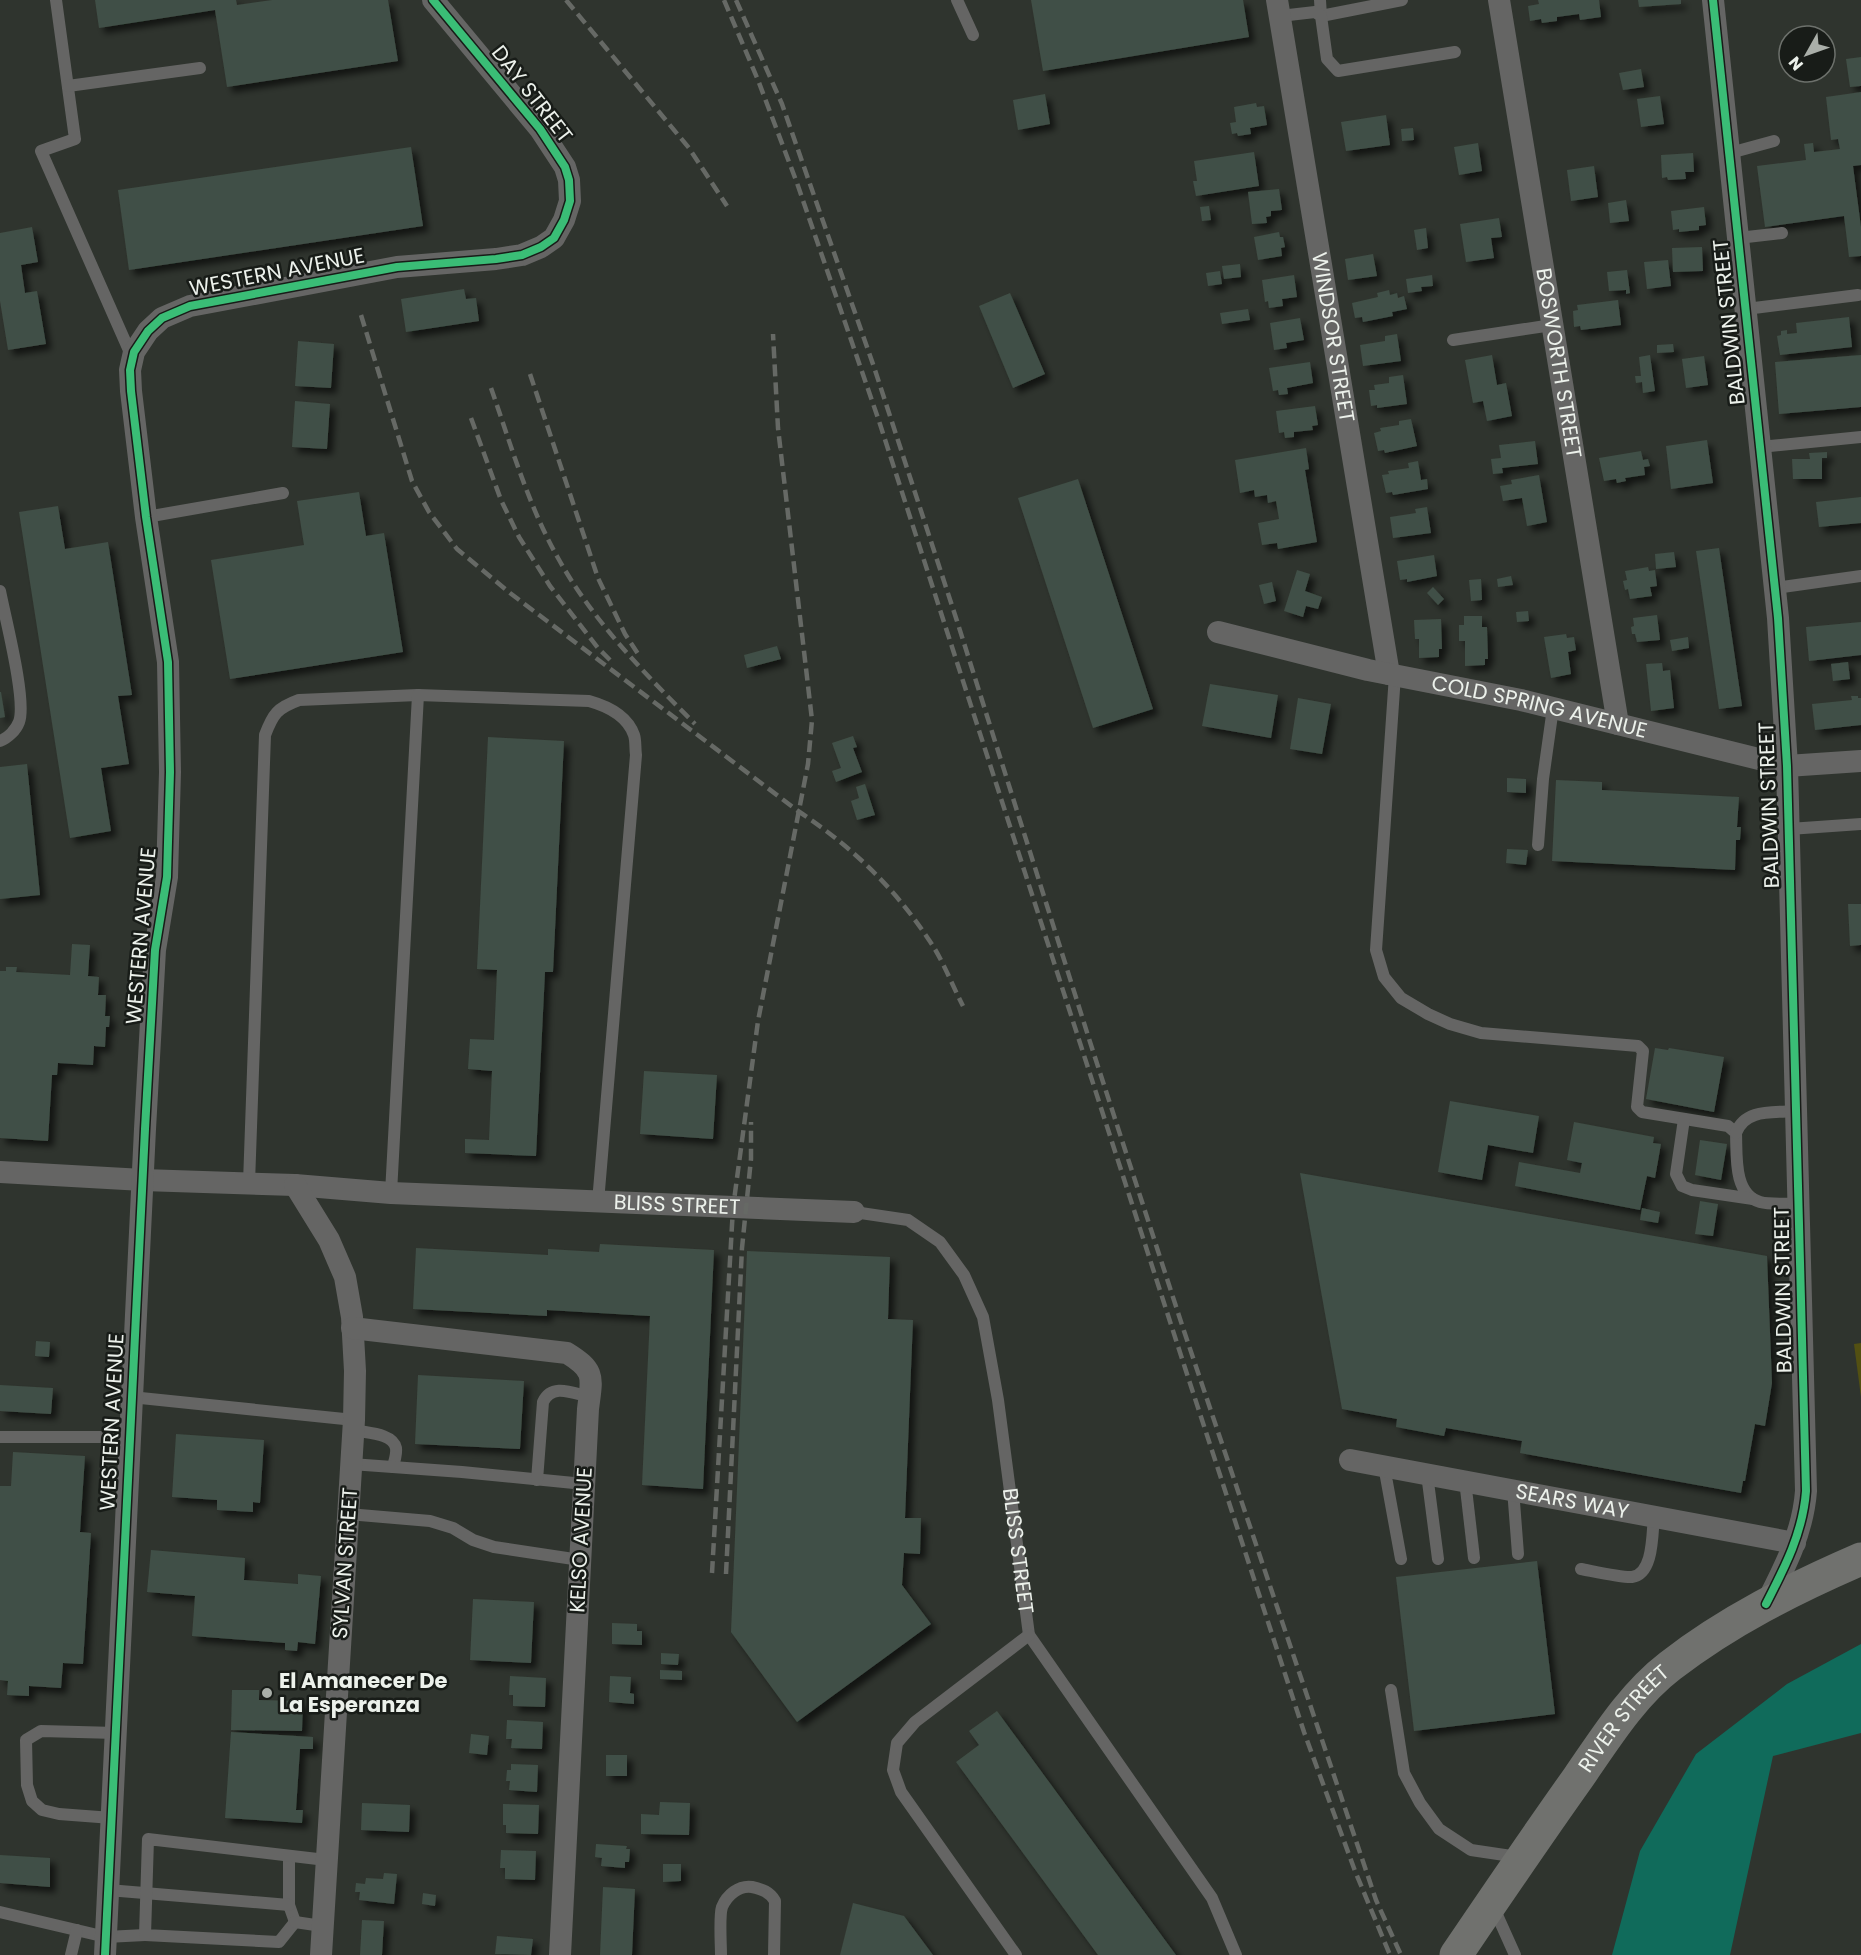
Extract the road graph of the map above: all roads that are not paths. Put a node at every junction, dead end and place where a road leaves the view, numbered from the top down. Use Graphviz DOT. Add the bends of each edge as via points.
graph roads {
  1 [pos="56,0"];
  2 [pos="433,0"];
  3 [pos="957,0"];
  4 [pos="1320,0"];
  5 [pos="1402,0"];
  6 [pos="1499,0"];
  7 [pos="1713,0"];
  8 [pos="1278,8"];
  9 [pos="1321,16"];
  10 [pos="974,35"];
  11 [pos="1455,52"];
  12 [pos="200,68"];
  13 [pos="68,86"];
  14 [pos="1774,141"];
  15 [pos="1730,153"];
  16 [pos="1782,233"];
  17 [pos="1738,238"];
  18 [pos="468,261"];
  19 [pos="1858,295"];
  20 [pos="1746,309"];
  21 [pos="1552,325"];
  22 [pos="1453,340"];
  23 [pos="132,357"];
  24 [pos="1861,438"];
  25 [pos="1760,447"];
  26 [pos="283,493"];
  27 [pos="147,517"];
  28 [pos="1861,576"];
  29 [pos="1775,588"];
  30 [pos="0,591"];
  31 [pos="1218,632"];
  32 [pos="1392,675"];
  33 [pos="418,695"];
  34 [pos="1553,708"];
  35 [pos="1618,724"];
  36 [pos="0,741"];
  37 [pos="1861,761"];
  38 [pos="1787,766"];
  39 [pos="1861,824"];
  40 [pos="1789,829"];
  41 [pos="1538,845"];
  42 [pos="1796,1111"];
  43 [pos="1684,1119"];
  44 [pos="1736,1133"];
  45 [pos="0,1172"];
  46 [pos="142,1180"];
  47 [pos="249,1184"];
  48 [pos="295,1185"];
  49 [pos="391,1193"];
  50 [pos="1752,1199"];
  51 [pos="598,1202"];
  52 [pos="1798,1204"];
  53 [pos="854,1212"];
  54 [pos="352,1328"];
  55 [pos="131,1397"];
  56 [pos="590,1397"];
  57 [pos="354,1425"];
  58 [pos="0,1437"];
  59 [pos="130,1437"];
  60 [pos="1350,1460"];
  61 [pos="351,1464"];
  62 [pos="1384,1466"];
  63 [pos="393,1467"];
  64 [pos="1427,1474"];
  65 [pos="537,1480"];
  66 [pos="1465,1480"];
  67 [pos="584,1484"];
  68 [pos="1513,1489"];
  69 [pos="348,1514"];
  70 [pos="1654,1516"];
  71 [pos="1795,1543"];
  72 [pos="1518,1554"];
  73 [pos="1474,1558"];
  74 [pos="1401,1559"];
  75 [pos="1438,1559"];
  76 [pos="1861,1559"];
  77 [pos="580,1560"];
  78 [pos="1581,1569"];
  79 [pos="1766,1604"];
  80 [pos="1029,1635"];
  81 [pos="1391,1690"];
  82 [pos="116,1733"];
  83 [pos="112,1818"];
  84 [pos="289,1856"];
  85 [pos="1522,1858"];
  86 [pos="326,1860"];
  87 [pos="108,1890"];
  88 [pos="146,1893"];
  89 [pos="1492,1902"];
  90 [pos="289,1905"];
  91 [pos="0,1912"];
  92 [pos="295,1922"];
  93 [pos="322,1926"];
  94 [pos="76,1930"];
  95 [pos="145,1935"];
  96 [pos="105,1946"];
  97 [pos="71,1955"];
  98 [pos="321,1955"];
  99 [pos="560,1955"];
  100 [pos="721,1955"];
  101 [pos="774,1955"];
  102 [pos="1016,1955"];
  103 [pos="1236,1955"];
  104 [pos="1456,1955"];
  105 [pos="1515,1955"];
  1 -- 13 [label="lane"];
  2 -- 18 [label="street, DAY STREET" via="540,129 569,180 570,201 564,220 548,243 522,255"];
  3 -- 10 [label="lane"];
  4 -- 9 [label="lane"];
  5 -- 9 [label="lane"];
  6 -- 21 [label="street, BOSWORTH STREET"];
  7 -- 15 [label="street, BALDWIN STREET"];
  8 -- 9 [label="lane"];
  8 -- 32 [label="street, WINDSOR STREET"];
  9 -- 11 [label="lane" via="1327,59 1338,71"];
  12 -- 13 [label="lane"];
  13 -- 23 [label="lane" via="75,139 41,151"];
  14 -- 15 [label="lane"];
  15 -- 17 [label="street, BALDWIN STREET"];
  16 -- 17 [label="lane"];
  17 -- 20 [label="street, BALDWIN STREET"];
  18 -- 23 [label="street, WESTERN AVENUE" via="397,267 190,306 154,324"];
  19 -- 20 [label="lane"];
  20 -- 25 [label="street, BALDWIN STREET"];
  21 -- 22 [label="lane"];
  21 -- 35 [label="street, BOSWORTH STREET"];
  23 -- 27 [label="street, WESTERN AVENUE" via="131,391"];
  24 -- 25 [label="lane"];
  25 -- 29 [label="street, BALDWIN STREET"];
  26 -- 27 [label="lane"];
  27 -- 46 [label="street, WESTERN AVENUE" via="168,662 170,772 167,877 155,950"];
  28 -- 29 [label="lane"];
  29 -- 38 [label="street, BALDWIN STREET"];
  30 -- 36 [label="lane" via="22,701 19,722 7,739"];
  31 -- 32 [label="street, COLD SPRING AVENUE"];
  32 -- 34 [label="street, COLD SPRING AVENUE"];
  32 -- 43 [label="lane" via="1376,950 1384,977 1401,998 1428,1014 1481,1033 1638,1046 1643,1051 1637,1107 1642,1112"];
  33 -- 47 [label="lane" via="299,700 284,705 272,716 265,735"];
  33 -- 49 [label="lane"];
  33 -- 51 [label="lane" via="589,700 621,716 634,735 636,755"];
  34 -- 35 [label="street, COLD SPRING AVENUE"];
  34 -- 41 [label="lane"];
  35 -- 38 [label="street, COLD SPRING AVENUE"];
  37 -- 38 [label="street, COLD SPRING AVENUE"];
  38 -- 40 [label="street, BALDWIN STREET"];
  39 -- 40 [label="lane"];
  40 -- 42 [label="street, BALDWIN STREET"];
  42 -- 44 [label="lane" via="1756,1114 1742,1121"];
  42 -- 52 [label="street, BALDWIN STREET"];
  43 -- 44 [label="lane" via="1728,1126"];
  43 -- 50 [label="lane" via="1676,1174 1682,1186"];
  44 -- 50 [label="lane" via="1741,1185"];
  45 -- 46 [label="street, BLISS STREET"];
  46 -- 47 [label="street, BLISS STREET"];
  46 -- 55 [label="street, WESTERN AVENUE"];
  47 -- 48 [label="street, BLISS STREET"];
  48 -- 49 [label="street, BLISS STREET"];
  48 -- 54 [label="street, SYLVAN STREET" via="340,1264"];
  49 -- 51 [label="street, BLISS STREET"];
  50 -- 52 [label="lane"];
  51 -- 53 [label="street, BLISS STREET"];
  52 -- 71 [label="street, BALDWIN STREET" via="1806,1491"];
  53 -- 80 [label="lane, BLISS STREET" via="908,1220 940,1242 964,1275 983,1317"];
  54 -- 56 [label="street, KELSO AVENUE" via="567,1353 585,1364 592,1381"];
  54 -- 57 [label="street, SYLVAN STREET"];
  55 -- 57 [label="lane"];
  55 -- 59 [label="street, WESTERN AVENUE"];
  56 -- 65 [label="lane" via="554,1391 546,1394"];
  56 -- 67 [label="street, KELSO AVENUE"];
  57 -- 61 [label="street, SYLVAN STREET"];
  57 -- 63 [label="lane" via="393,1442"];
  58 -- 59 [label="lane"];
  59 -- 82 [label="street, WESTERN AVENUE"];
  60 -- 62 [label="street, SEARS WAY"];
  61 -- 63 [label="lane"];
  61 -- 69 [label="street, SYLVAN STREET"];
  62 -- 64 [label="street, SEARS WAY"];
  62 -- 74 [label="lane"];
  63 -- 65 [label="lane"];
  64 -- 66 [label="street, SEARS WAY"];
  64 -- 75 [label="lane"];
  65 -- 67 [label="lane"];
  66 -- 68 [label="street, SEARS WAY"];
  66 -- 73 [label="lane"];
  67 -- 77 [label="street, KELSO AVENUE"];
  68 -- 70 [label="street, SEARS WAY"];
  68 -- 72 [label="lane"];
  69 -- 77 [label="lane" via="430,1521 494,1546"];
  69 -- 86 [label="street, SYLVAN STREET"];
  70 -- 71 [label="street, SEARS WAY"];
  70 -- 78 [label="lane" via="1648,1565 1642,1573 1631,1577"];
  71 -- 79 [label="street, BALDWIN STREET"];
  76 -- 79 [label="main road, RIVER STREET"];
  77 -- 99 [label="street, KELSO AVENUE"];
  79 -- 85 [label="main road, RIVER STREET" via="1670,1666 1645,1690 1595,1753"];
  80 -- 102 [label="lane, BLISS STREET" via="915,1722 897,1743 893,1770 901,1792"];
  80 -- 103 [label="lane, BLISS STREET" via="1212,1898"];
  81 -- 85 [label="lane" via="1404,1773 1419,1803 1439,1829 1471,1850"];
  82 -- 83 [label="street, WESTERN AVENUE"];
  82 -- 83 [label="lane" via="41,1731 26,1740 27,1785 32,1801 42,1810 59,1814"];
  83 -- 87 [label="street, WESTERN AVENUE"];
  84 -- 86 [label="lane"];
  84 -- 88 [label="lane" via="148,1839"];
  84 -- 90 [label="lane"];
  85 -- 89 [label="main road, RIVER STREET"];
  86 -- 93 [label="street, SYLVAN STREET"];
  87 -- 88 [label="lane"];
  87 -- 96 [label="street, WESTERN AVENUE"];
  88 -- 90 [label="lane"];
  88 -- 95 [label="lane"];
  89 -- 104 [label="main road, RIVER STREET"];
  89 -- 105 [label="lane"];
  90 -- 92 [label="lane"];
  91 -- 94 [label="lane"];
  92 -- 93 [label="lane"];
  92 -- 95 [label="lane" via="279,1942"];
  93 -- 98 [label="street, SYLVAN STREET"];
  94 -- 96 [label="lane"];
  94 -- 97 [label="lane"];
  95 -- 96 [label="lane"];
  100 -- 101 [label="lane" via="722,1908 737,1889 749,1887 767,1891 775,1901"];
}
